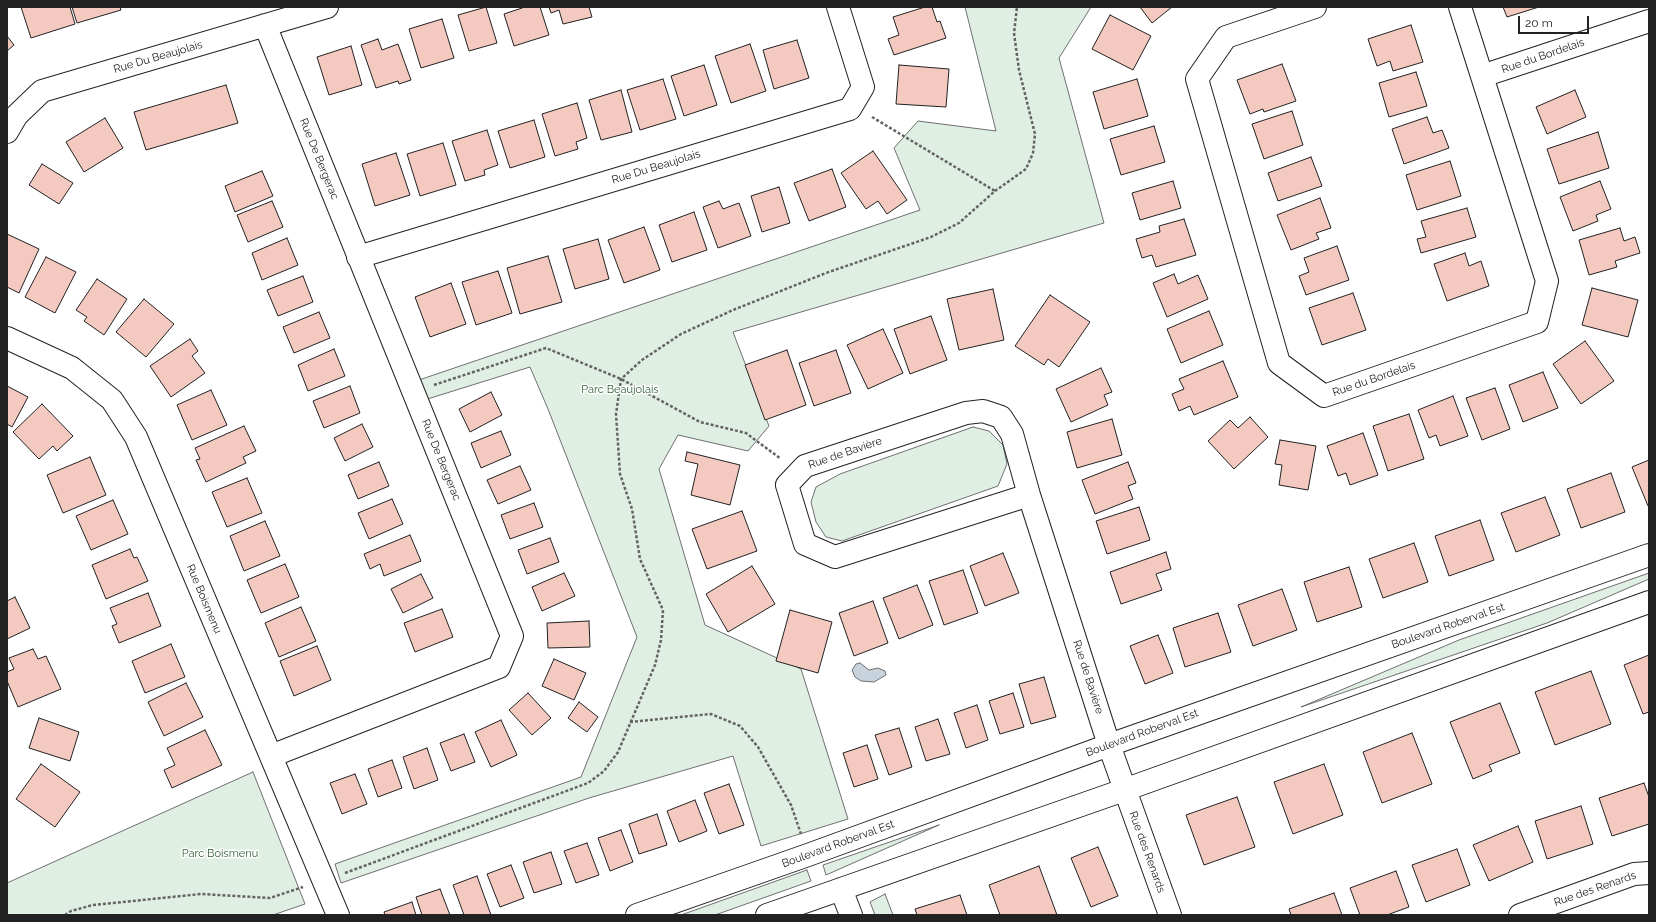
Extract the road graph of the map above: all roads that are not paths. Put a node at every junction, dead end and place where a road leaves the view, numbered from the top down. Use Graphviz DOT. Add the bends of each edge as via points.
graph roads {
  1 [pos="326,7"];
  2 [pos="838,7"];
  3 [pos="1315,7"];
  4 [pos="1460,7"];
  5 [pos="1649,21"];
  6 [pos="265,25"];
  7 [pos="1482,76"];
  8 [pos="7,132"];
  9 [pos="358,257"];
  10 [pos="7,338"];
  11 [pos="1029,495"];
  12 [pos="1649,555"];
  13 [pos="1649,602"];
  14 [pos="1109,745"];
  15 [pos="271,756"];
  16 [pos="1124,790"];
  17 [pos="1649,873"];
  18 [pos="841,889"];
  19 [pos="338,915"];
  20 [pos="637,915"];
  21 [pos="767,915"];
  22 [pos="851,915"];
  23 [pos="1170,915"];
  24 [pos="1520,915"];
  1 -- 6 [label="street, Rue Du Beaujolais"];
  2 -- 9 [label="street, Rue Du Beaujolais" via="863,87 850,109"];
  3 -- 7 [label="street, Rue du Bordelais" via="1226,37 1198,80 1279,363 1324,396 1537,322 1547,281"];
  4 -- 7 [label="street, Rue du Bordelais"];
  5 -- 7 [label="street, Rue du Bordelais"];
  6 -- 8 [label="street, Rue Du Beaujolais" via="42,91 17,115"];
  6 -- 9 [label="street, Rue De Bergerac"];
  9 -- 15 [label="street, Rue De Bergerac" via="512,636 499,667"];
  10 -- 15 [label="street, Rue Boismenu" via="72,368 112,400 136,437"];
  11 -- 11 [label="street, Rue de Bavière" via="835,557 805,544 787,485 805,466 966,414 983,411 1002,417 1012,434"];
  11 -- 14 [label="street, Rue de Bavière"];
  12 -- 14 [label="street, Boulevard Roberval Est"];
  13 -- 16 [label="street"];
  14 -- 16 [label="street, Rue de Bavière"];
  14 -- 20 [label="street, Boulevard Roberval Est"];
  15 -- 19 [label="street, Rue Boismenu"];
  16 -- 18 [label="street"];
  16 -- 23 [label="street, Rue des Renards"];
  17 -- 24 [label="street, Rue des Renards" via="1634,874"];
  18 -- 21 [label="street"];
  18 -- 22 [label="street"];
}
